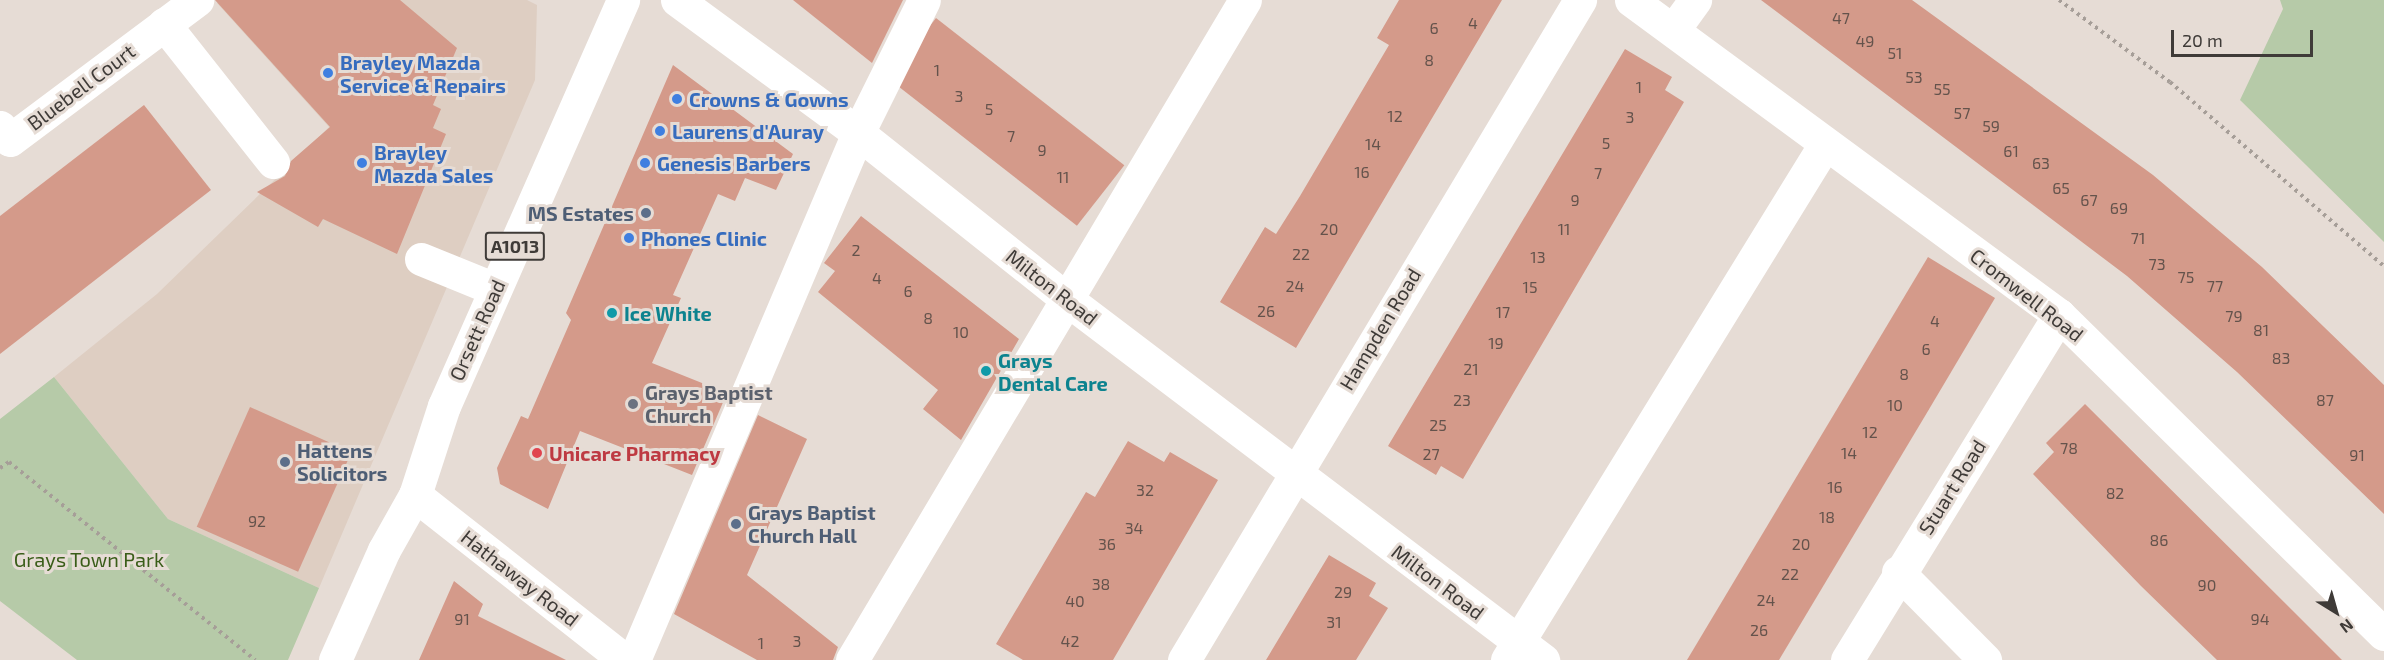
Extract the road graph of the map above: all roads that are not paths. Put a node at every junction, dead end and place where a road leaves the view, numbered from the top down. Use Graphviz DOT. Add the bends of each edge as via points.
graph roads {
  1 [pos="197,0"];
  2 [pos="622,0"];
  3 [pos="677,0"];
  4 [pos="924,0"];
  5 [pos="1245,0"];
  6 [pos="1580,0"];
  7 [pos="1695,0"];
  8 [pos="1639,2"];
  9 [pos="164,24"];
  10 [pos="1674,29"];
  11 [pos="0,127"];
  12 [pos="858,133"];
  13 [pos="1825,144"];
  14 [pos="273,162"];
  15 [pos="421,258"];
  16 [pos="495,289"];
  17 [pos="1069,301"];
  18 [pos="2059,315"];
  19 [pos="1293,472"];
  20 [pos="415,495"];
  21 [pos="1898,572"];
  22 [pos="2384,634"];
  23 [pos="1523,654"];
  24 [pos="335,660"];
  25 [pos="626,660"];
  26 [pos="634,660"];
  27 [pos="852,660"];
  28 [pos="1184,660"];
  29 [pos="1847,660"];
  30 [pos="1985,660"];
  1 -- 9 [label="street, Bluebell Court"];
  2 -- 16 [label="street, Orsett Road / A1013"];
  3 -- 12 [label="street, Milton Road"];
  4 -- 12 [label="street"];
  5 -- 17 [label="street"];
  6 -- 19 [label="street, Hampden Road"];
  7 -- 10 [label="street"];
  8 -- 10 [label="street, Cromwell Road"];
  9 -- 11 [label="street, Bluebell Court" via="10,140"];
  9 -- 14 [label="street"];
  10 -- 13 [label="street, Cromwell Road"];
  12 -- 17 [label="street, Milton Road"];
  12 -- 26 [label="street"];
  13 -- 18 [label="street, Cromwell Road"];
  13 -- 23 [label="street"];
  15 -- 16 [label="street"];
  16 -- 20 [label="street, Orsett Road / A1013" via="444,406"];
  17 -- 19 [label="street, Milton Road"];
  17 -- 27 [label="street"];
  18 -- 21 [label="street, Stuart Road"];
  18 -- 22 [label="street, Cromwell Road"];
  19 -- 23 [label="street, Milton Road"];
  19 -- 28 [label="street, Hampden Road"];
  20 -- 24 [label="street, Orsett Road / A1013" via="384,550"];
  20 -- 25 [label="street, Hathaway Road"];
  21 -- 29 [label="street, Stuart Road"];
  21 -- 30 [label="street"];
}
